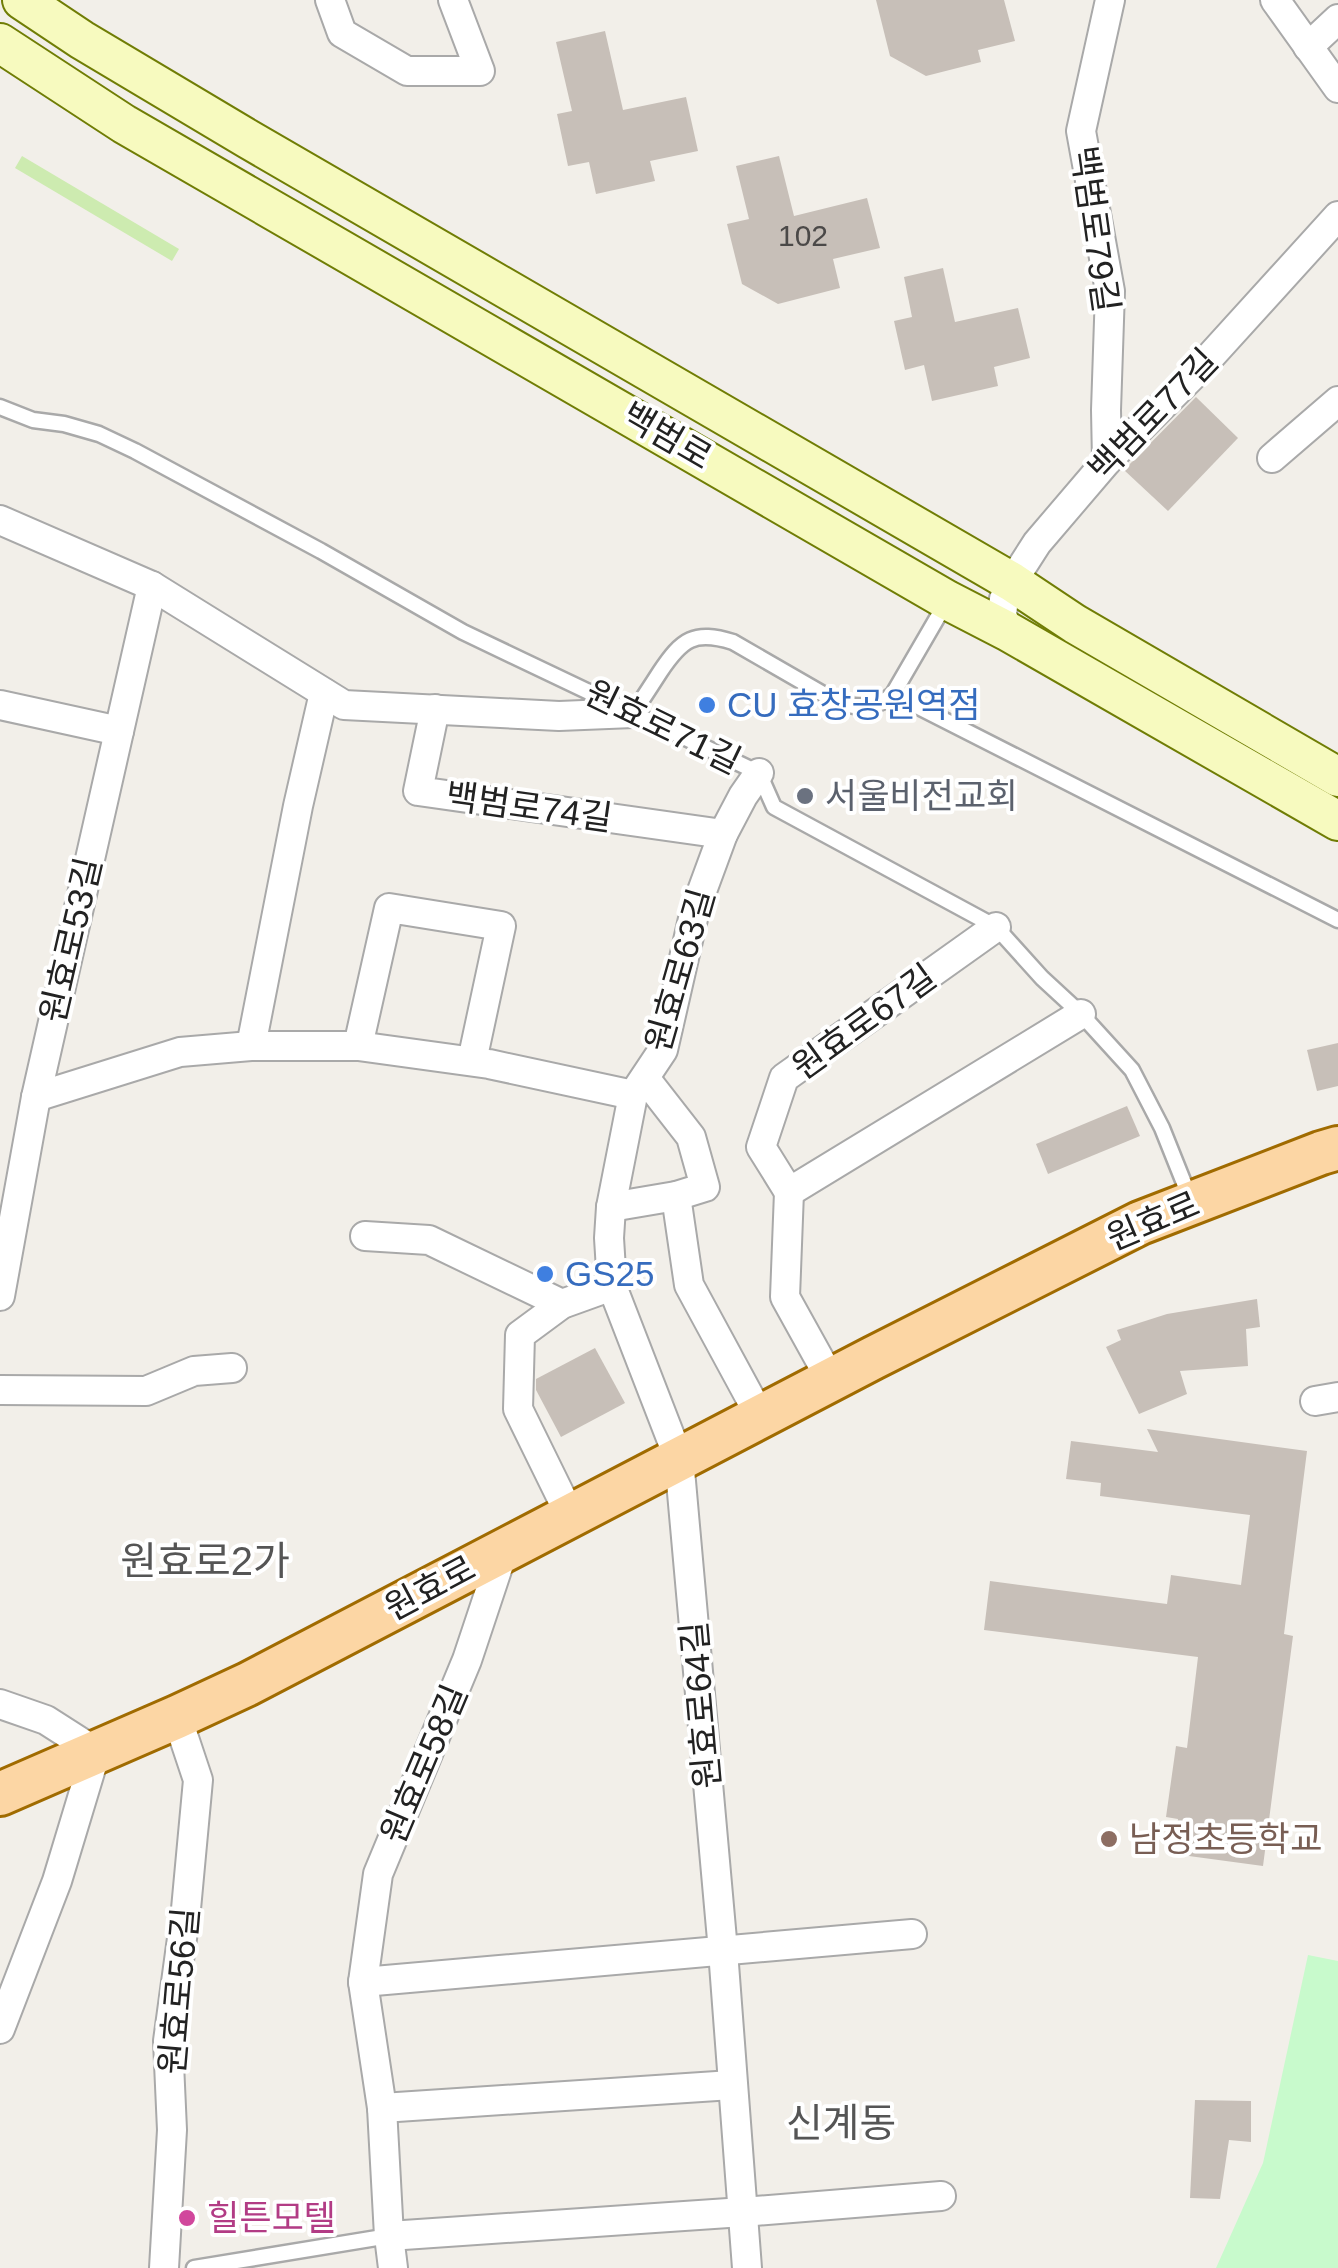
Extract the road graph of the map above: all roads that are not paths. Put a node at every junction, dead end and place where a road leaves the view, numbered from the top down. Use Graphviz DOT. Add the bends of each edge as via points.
graph roads {
  1 [pos="22,0"];
  2 [pos="330,0"];
  3 [pos="453,0"];
  4 [pos="1110,0"];
  5 [pos="1275,0"];
  6 [pos="1338,20"];
  7 [pos="0,43"];
  8 [pos="1308,46"];
  9 [pos="1338,88"];
  10 [pos="248,139"];
  11 [pos="225,180"];
  12 [pos="1338,216"];
  13 [pos="1338,401"];
  14 [pos="0,407"];
  15 [pos="1272,458"];
  16 [pos="1106,461"];
  17 [pos="0,520"];
  18 [pos="900,572"];
  19 [pos="1012,582"];
  20 [pos="152,586"];
  21 [pos="947,600"];
  22 [pos="1007,631"];
  23 [pos="324,693"];
  24 [pos="894,694"];
  25 [pos="0,704"];
  26 [pos="435,709"];
  27 [pos="633,713"];
  28 [pos="119,731"];
  29 [pos="759,774"];
  30 [pos="1338,777"];
  31 [pos="1338,822"];
  32 [pos="723,834"];
  33 [pos="1338,920"];
  34 [pos="996,927"];
  35 [pos="1081,1014"];
  36 [pos="251,1046"];
  37 [pos="358,1046"];
  38 [pos="472,1061"];
  39 [pos="639,1086"];
  40 [pos="36,1097"];
  41 [pos="1338,1148"];
  42 [pos="790,1192"];
  43 [pos="676,1196"];
  44 [pos="1192,1203"];
  45 [pos="611,1207"];
  46 [pos="365,1236"];
  47 [pos="4,1243"];
  48 [pos="612,1286"];
  49 [pos="0,1296"];
  50 [pos="562,1304"];
  51 [pos="232,1368"];
  52 [pos="830,1380"];
  53 [pos="0,1390"];
  54 [pos="760,1416"];
  55 [pos="678,1459"];
  56 [pos="570,1515"];
  57 [pos="504,1549"];
  58 [pos="0,1704"];
  59 [pos="177,1717"];
  60 [pos="96,1752"];
  61 [pos="0,1794"];
  62 [pos="912,1934"];
  63 [pos="723,1952"];
  64 [pos="363,1982"];
  65 [pos="0,2029"];
  66 [pos="732,2084"];
  67 [pos="382,2108"];
  68 [pos="941,2196"];
  69 [pos="743,2212"];
  70 [pos="389,2236"];
  71 [pos="164,2268"];
  72 [pos="194,2268"];
  73 [pos="393,2268"];
  74 [pos="747,2268"];
  1 -- 10 [label="main road, 백범로"];
  2 -- 3 [label="street" via="342,33 408,71 480,70"];
  4 -- 16 [label="street, 백범로79길" via="1081,131 1110,290"];
  5 -- 8 [label="street"];
  6 -- 8 [label="street"];
  7 -- 11 [label="main road, 백범로"];
  8 -- 9 [label="street"];
  10 -- 11 [label="main road" via="224,138 215,158"];
  10 -- 19 [label="main road, 백범로"];
  11 -- 18 [label="main road, 백범로"];
  12 -- 16 [label="street, 백범로77길"];
  13 -- 15 [label="street"];
  14 -- 27 [label="lane, 원효로71길" via="99,434 135,451 464,632"];
  16 -- 19 [label="street, 백범로77길"];
  17 -- 20 [label="street"];
  18 -- 19 [label="main road" via="950,587"];
  18 -- 21 [label="main road, 백범로"];
  19 -- 22 [label="street, 백범로77길" via="1002,614"];
  19 -- 30 [label="main road, 백범로"];
  20 -- 23 [label="street"];
  20 -- 28 [label="street, 원효로53길"];
  21 -- 22 [label="main road, 백범로"];
  21 -- 24 [label="lane"];
  22 -- 31 [label="main road, 백범로"];
  23 -- 26 [label="street" via="344,704"];
  23 -- 36 [label="street"];
  24 -- 27 [label="lane" via="864,707 838,702 734,642 700,637 676,649"];
  24 -- 33 [label="lane"];
  25 -- 28 [label="street"];
  26 -- 27 [label="street"];
  26 -- 32 [label="street, 백범로74길" via="418,791"];
  27 -- 29 [label="lane, 원효로71길"];
  28 -- 40 [label="street, 원효로53길"];
  29 -- 32 [label="street, 원효로63길"];
  29 -- 34 [label="lane, 원효로71길" via="774,807"];
  32 -- 39 [label="street, 원효로63길" via="695,910 664,1050"];
  34 -- 35 [label="lane, 원효로71길"];
  34 -- 42 [label="street, 원효로67길" via="784,1078 761,1147"];
  35 -- 42 [label="street"];
  35 -- 44 [label="lane, 원효로71길" via="1132,1070"];
  36 -- 37 [label="street"];
  36 -- 40 [label="street" via="180,1052"];
  37 -- 38 [label="street"];
  37 -- 38 [label="street" via="389,908 502,926"];
  38 -- 39 [label="street"];
  39 -- 43 [label="street" via="691,1137 705,1187"];
  39 -- 45 [label="street, 원효로63길"];
  40 -- 47 [label="street, 원효로53길"];
  41 -- 44 [label="main road, 원효로"];
  42 -- 52 [label="street" via="785,1297"];
  43 -- 45 [label="street"];
  43 -- 54 [label="street" via="689,1284"];
  44 -- 52 [label="main road, 원효로"];
  45 -- 48 [label="street, 원효로63길"];
  46 -- 50 [label="street" via="429,1240"];
  47 -- 49 [label="street, 원효로53길"];
  48 -- 50 [label="street"];
  48 -- 55 [label="street, 원효로63길"];
  50 -- 56 [label="street" via="520,1336 518,1409"];
  51 -- 53 [label="street" via="194,1370 146,1391"];
  52 -- 54 [label="main road, 원효로"];
  54 -- 55 [label="main road, 원효로"];
  55 -- 56 [label="main road, 원효로"];
  55 -- 63 [label="street, 원효로64길"];
  56 -- 57 [label="main road, 원효로"];
  57 -- 59 [label="main road, 원효로"];
  57 -- 64 [label="street, 원효로58길" via="467,1660 378,1874"];
  58 -- 60 [label="street" via="46,1720"];
  59 -- 60 [label="main road, 원효로"];
  59 -- 71 [label="street, 원효로56길" via="198,1780 168,2041 172,2130"];
  60 -- 61 [label="main road, 원효로"];
  60 -- 65 [label="street" via="57,1881"];
  62 -- 63 [label="street"];
  63 -- 64 [label="street"];
  63 -- 66 [label="street, 원효로64길"];
  64 -- 67 [label="street, 원효로58길"];
  66 -- 67 [label="street"];
  66 -- 69 [label="street, 원효로64길"];
  67 -- 70 [label="street, 원효로58길"];
  68 -- 69 [label="street"];
  69 -- 70 [label="street"];
  69 -- 74 [label="street, 원효로64길"];
  70 -- 72 [label="lane"];
  70 -- 73 [label="street, 원효로58길"];
}
